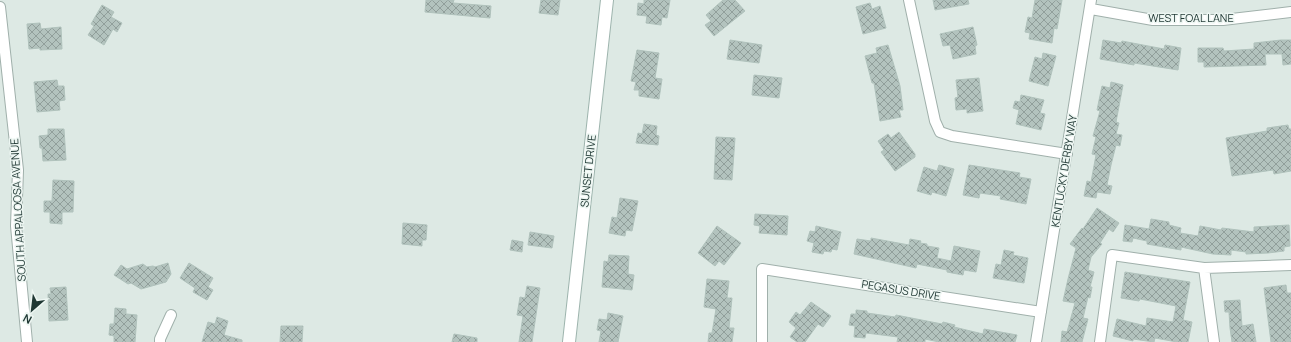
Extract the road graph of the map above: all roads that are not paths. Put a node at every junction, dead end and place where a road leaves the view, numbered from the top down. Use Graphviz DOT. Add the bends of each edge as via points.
graph roads {
  1 [pos="607,0"];
  2 [pos="909,0"];
  3 [pos="1091,4"];
  4 [pos="0,7"];
  5 [pos="1291,12"];
  6 [pos="1067,154"];
  7 [pos="1291,265"];
  8 [pos="1204,268"];
  9 [pos="1041,312"];
  10 [pos="171,315"];
  11 [pos="27,342"];
  12 [pos="160,342"];
  13 [pos="569,342"];
  14 [pos="762,342"];
  15 [pos="1036,342"];
  16 [pos="1100,342"];
  17 [pos="1214,342"];
  1 -- 13 [label="main road, SUNSET DRIVE"];
  2 -- 6 [label="street" via="935,121 940,132"];
  3 -- 5 [label="street, WEST FOAL LANE" via="1153,20 1222,20"];
  3 -- 6 [label="street, KENTUCKY DERBY WAY"];
  4 -- 11 [label="street, SOUTH APPALOOSA AVENUE" via="18,170 16,226"];
  6 -- 9 [label="street, KENTUCKY DERBY WAY"];
  7 -- 8 [label="street"];
  8 -- 16 [label="street" via="1112,255"];
  8 -- 17 [label="street"];
  9 -- 14 [label="street, PEGASUS DRIVE" via="762,269"];
  9 -- 15 [label="street, KENTUCKY DERBY WAY"];
  10 -- 12 [label="street"];
}
